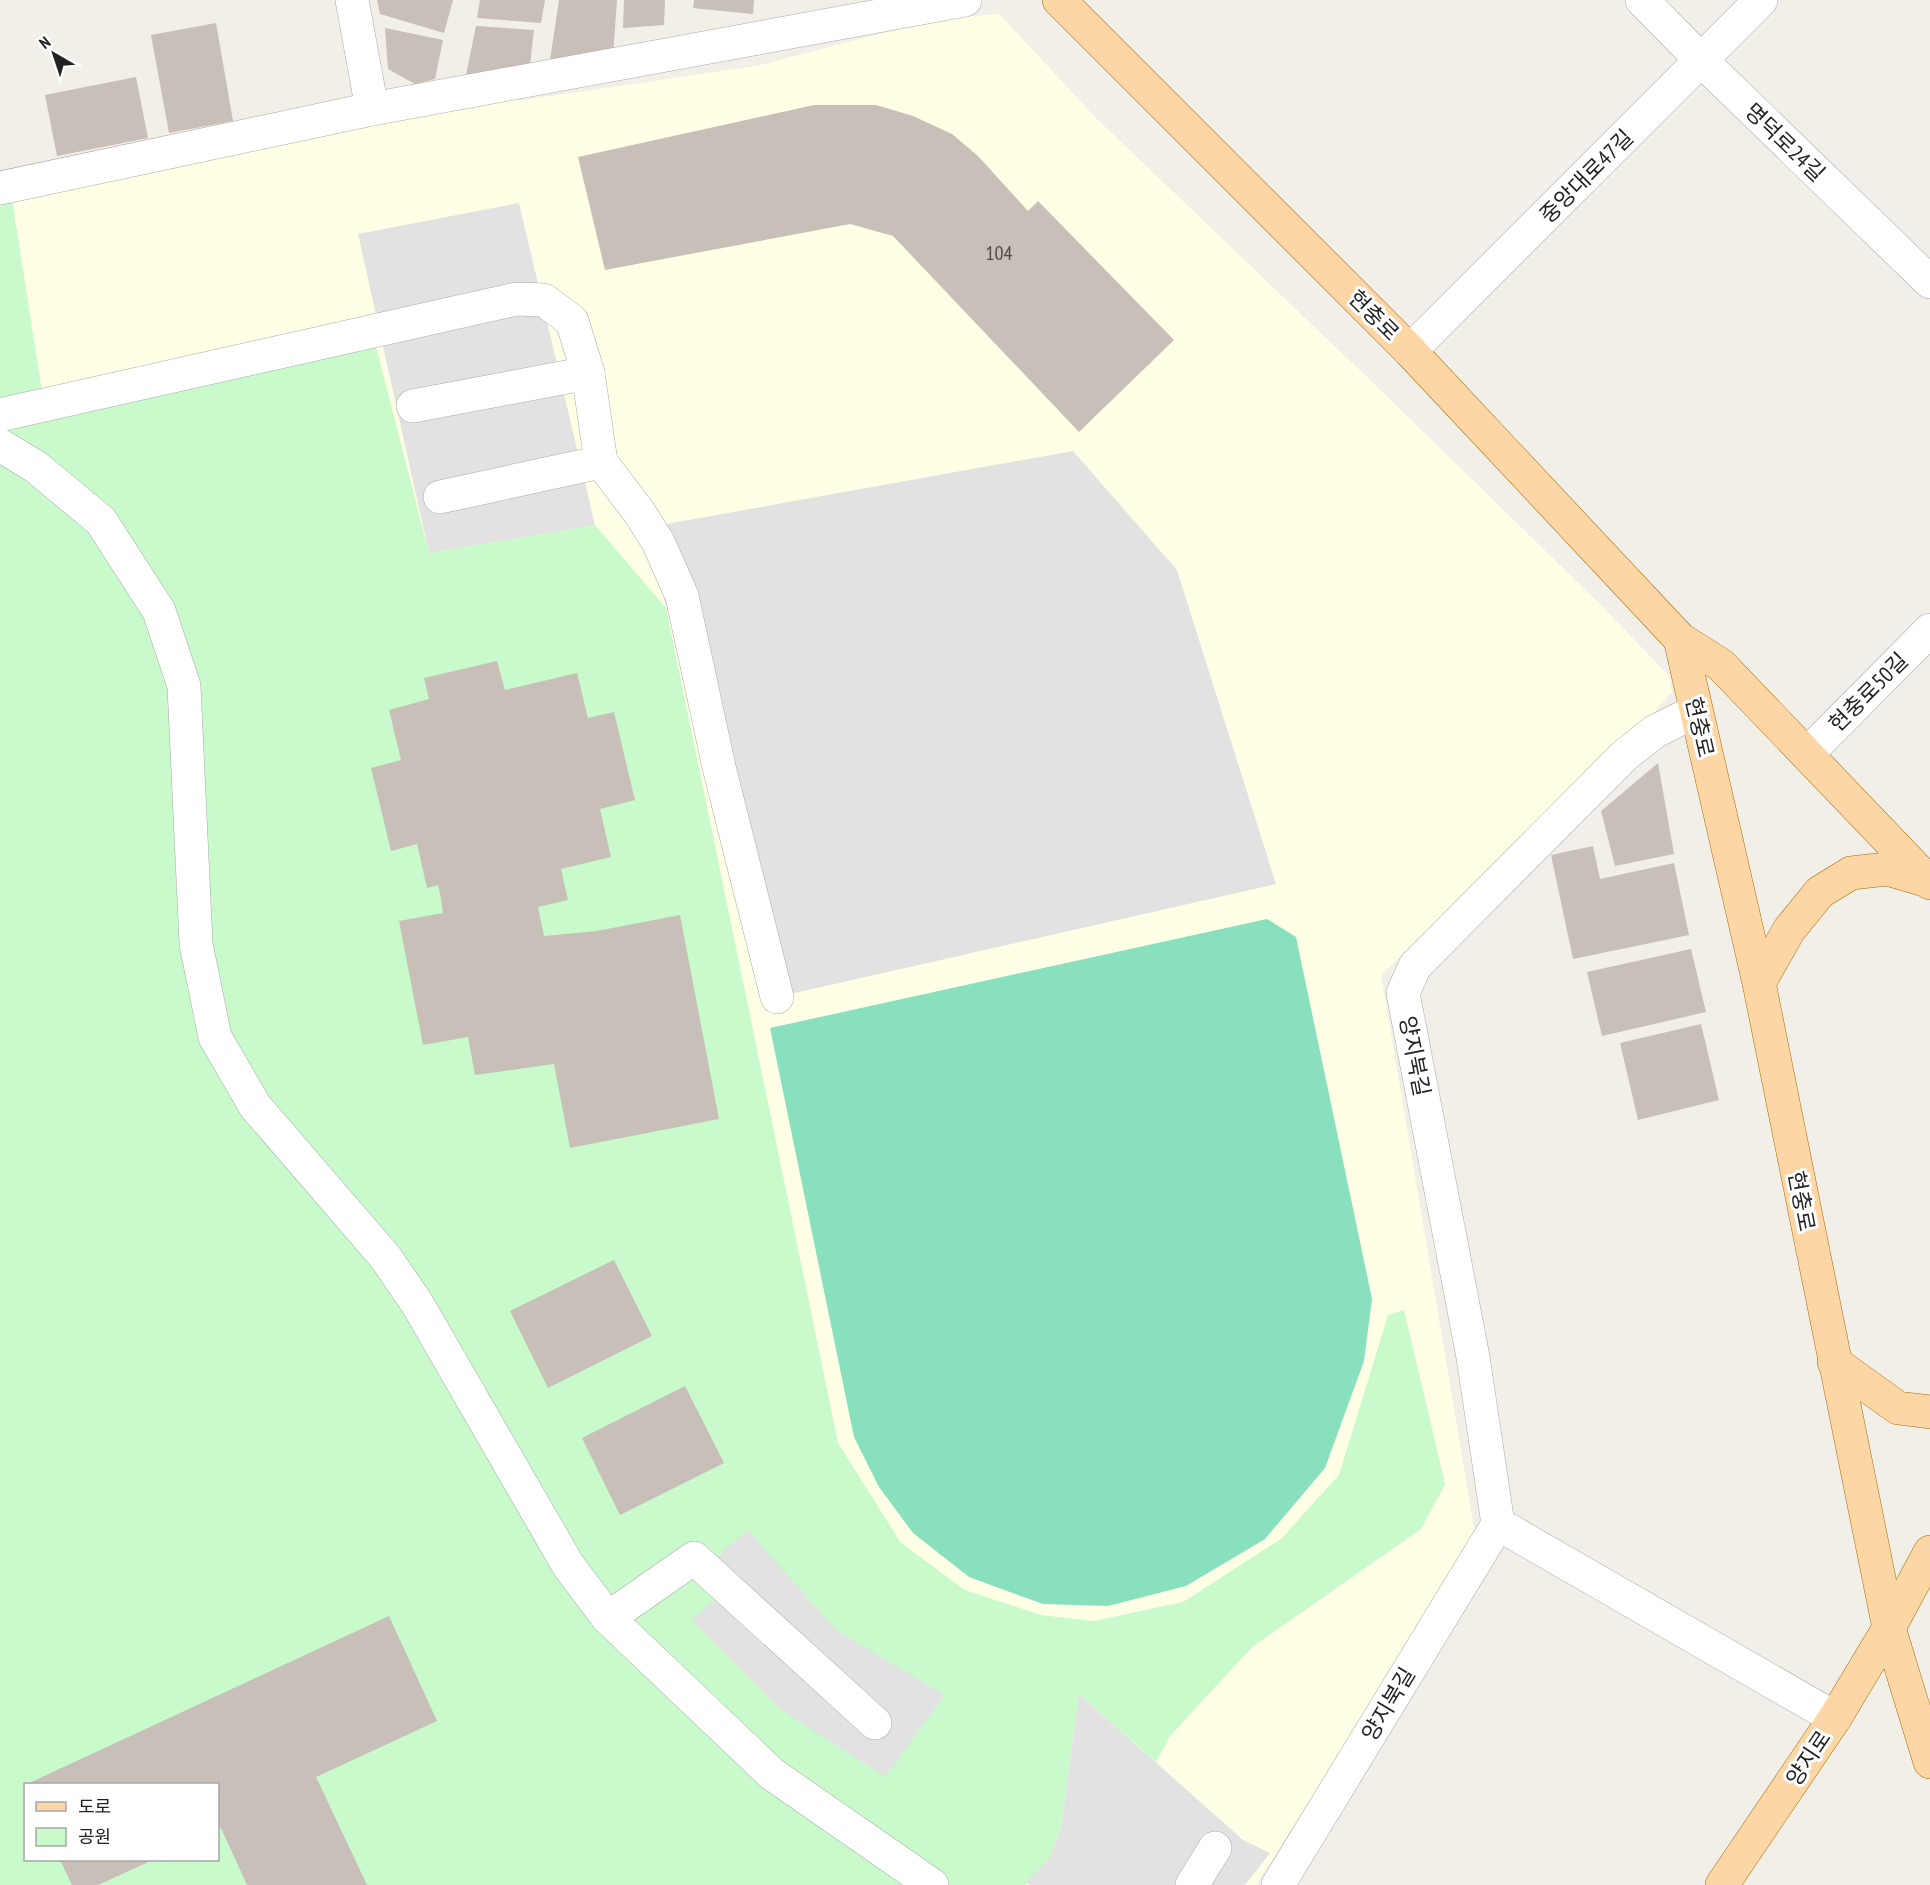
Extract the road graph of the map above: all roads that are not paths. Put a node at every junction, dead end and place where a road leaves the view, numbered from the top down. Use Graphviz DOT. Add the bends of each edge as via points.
graph roads {
  1 [pos="352,0"];
  2 [pos="965,0"];
  3 [pos="1059,0"];
  4 [pos="1642,0"];
  5 [pos="1761,0"];
  6 [pos="1701,60"];
  7 [pos="372,109"];
  8 [pos="0,188"];
  9 [pos="1930,282"];
  10 [pos="1410,351"];
  11 [pos="588,373"];
  12 [pos="413,406"];
  13 [pos="0,415"];
  14 [pos="0,445"];
  15 [pos="601,462"];
  16 [pos="440,497"];
  17 [pos="1930,630"];
  18 [pos="1680,639"];
  19 [pos="1696,711"];
  20 [pos="1807,754"];
  21 [pos="1930,882"];
  22 [pos="1759,983"];
  23 [pos="777,997"];
  24 [pos="1834,1362"];
  25 [pos="1930,1412"];
  26 [pos="1498,1524"];
  27 [pos="1930,1552"];
  28 [pos="608,1618"];
  29 [pos="1889,1628"];
  30 [pos="1835,1718"];
  31 [pos="874,1723"];
  32 [pos="1930,1762"];
  33 [pos="1215,1848"];
  34 [pos="932,1885"];
  35 [pos="1192,1885"];
  36 [pos="1278,1885"];
  37 [pos="1722,1885"];
  1 -- 7 [label="street"];
  2 -- 7 [label="street"];
  3 -- 10 [label="main road, 현충로"];
  4 -- 6 [label="street, 명덕로24길"];
  5 -- 6 [label="street, 중앙대로47길"];
  6 -- 9 [label="street, 명덕로24길"];
  6 -- 10 [label="street, 중앙대로47길"];
  7 -- 8 [label="street"];
  10 -- 18 [label="main road, 현충로"];
  11 -- 12 [label="street"];
  11 -- 13 [label="street" via="572,321 544,300 516,298"];
  11 -- 15 [label="street"];
  14 -- 28 [label="street" via="36,466 100,521 159,611 184,686 196,944 215,1037 255,1106 386,1258 418,1305 568,1565"];
  15 -- 16 [label="street"];
  15 -- 23 [label="street" via="658,542 682,596 719,767"];
  17 -- 20 [label="street, 현충로50길"];
  18 -- 19 [label="main road, 현충로"];
  18 -- 20 [label="main road, 현충로" via="1720,665"];
  19 -- 22 [label="main road, 현충로"];
  19 -- 26 [label="street, 양지북길" via="1654,732 1624,756 1415,966 1403,993 1473,1357"];
  20 -- 21 [label="main road, 현충로"];
  21 -- 22 [label="main road" via="1887,869 1851,873 1820,892 1788,930"];
  22 -- 24 [label="main road, 현충로"];
  24 -- 25 [label="main road" via="1898,1408"];
  24 -- 29 [label="main road, 현충로"];
  26 -- 30 [label="street"];
  26 -- 36 [label="street, 양지북길"];
  27 -- 29 [label="main road, 양지로"];
  28 -- 31 [label="street" via="694,1558"];
  28 -- 34 [label="street" via="772,1774"];
  29 -- 30 [label="main road, 양지로"];
  29 -- 32 [label="main road, 현충로"];
  30 -- 37 [label="main road, 양지로"];
  33 -- 35 [label="street"];
}
